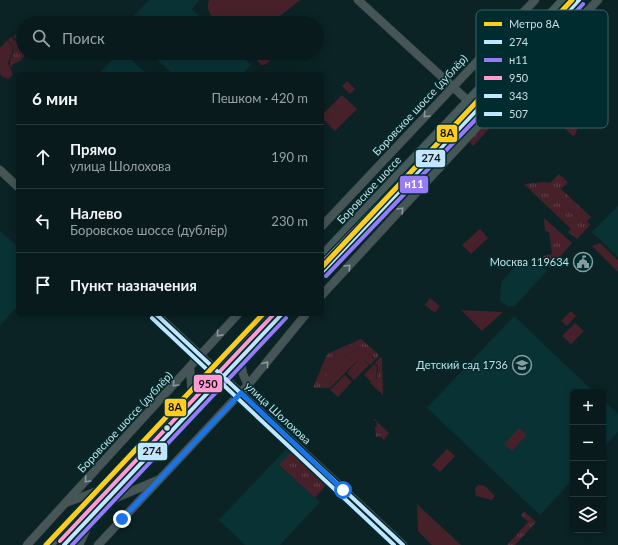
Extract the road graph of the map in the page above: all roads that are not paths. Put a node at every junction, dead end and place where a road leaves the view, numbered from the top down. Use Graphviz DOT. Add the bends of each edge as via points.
graph roads {
  1 [pos="358,0"];
  2 [pos="535,0"];
  3 [pos="563,0"];
  4 [pos="579,0"];
  5 [pos="598,0"];
  6 [pos="526,10"];
  7 [pos="554,10"];
  8 [pos="570,10"];
  9 [pos="589,10"];
  10 [pos="476,63"];
  11 [pos="453,87"];
  12 [pos="476,93"];
  13 [pos="468,101"];
  14 [pos="476,108"];
  15 [pos="476,110"];
  16 [pos="476,128"];
  17 [pos="0,170"];
  18 [pos="16,185"];
  19 [pos="324,224"];
  20 [pos="324,253"];
  21 [pos="324,270"];
  22 [pos="324,293"];
  23 [pos="158,316"];
  24 [pos="236,316"];
  25 [pos="264,316"];
  26 [pos="280,316"];
  27 [pos="304,316"];
  28 [pos="201,355"];
  29 [pos="240,358"];
  30 [pos="190,368"];
  31 [pos="214,369"];
  32 [pos="222,376"];
  33 [pos="248,385"];
  34 [pos="241,393"];
  35 [pos="192,394"];
  36 [pos="160,479"];
  37 [pos="103,489"];
  38 [pos="103,503"];
  39 [pos="65,504"];
  40 [pos="94,513"];
  41 [pos="35,536"];
  42 [pos="27,545"];
  43 [pos="30,545"];
  44 [pos="50,545"];
  45 [pos="64,545"];
  46 [pos="79,545"];
  47 [pos="98,545"];
  48 [pos="403,545"];
  1 -- 11 [label="street"];
  2 -- 6 [label="street, Боровское шоссе (дублёр)"];
  3 -- 7 [label="main road, Боровское шоссе"];
  4 -- 8 [label="main road, Боровское шоссе"];
  5 -- 9 [label="street"];
  10 -- 11 [label="street, Боровское шоссе (дублёр)"];
  11 -- 13 [label="street"];
  11 -- 19 [label="street, Боровское шоссе (дублёр), one-way"];
  12 -- 13 [label="main road, Боровское шоссе"];
  13 -- 14 [label="street"];
  13 -- 20 [label="main road, Боровское шоссе"];
  15 -- 21 [label="main road, Боровское шоссе"];
  22 -- 16 [label="street, one-way"];
  17 -- 18 [label="street"];
  23 -- 28 [label="street, улица Шолохова"];
  24 -- 28 [label="street, Боровское шоссе (дублёр), one-way"];
  25 -- 31 [label="main road"];
  26 -- 29 [label="main road"];
  33 -- 27 [label="street, one-way"];
  28 -- 30 [label="street, Боровское шоссе (дублёр)"];
  28 -- 31 [label="street, улица Шолохова"];
  29 -- 32 [label="main road"];
  29 -- 33 [label="street"];
  30 -- 35 [label="street"];
  30 -- 39 [label="street, Боровское шоссе (дублёр), one-way"];
  31 -- 32 [label="street, улица Шолохова"];
  31 -- 35 [label="main road"];
  32 -- 34 [label="street, улица Шолохова"];
  32 -- 38 [label="main road"];
  33 -- 34 [label="street"];
  34 -- 36 [label="street"];
  34 -- 48 [label="street, улица Шолохова"];
  35 -- 37 [label="main road"];
  36 -- 38 [label="street"];
  36 -- 47 [label="street"];
  37 -- 39 [label="street"];
  37 -- 44 [label="main road"];
  38 -- 40 [label="main road"];
  39 -- 41 [label="street, Боровское шоссе (дублёр)"];
  40 -- 45 [label="main road"];
  40 -- 46 [label="street"];
  41 -- 42 [label="street, Боровское шоссе (дублёр)"];
  41 -- 43 [label="street"];
}
